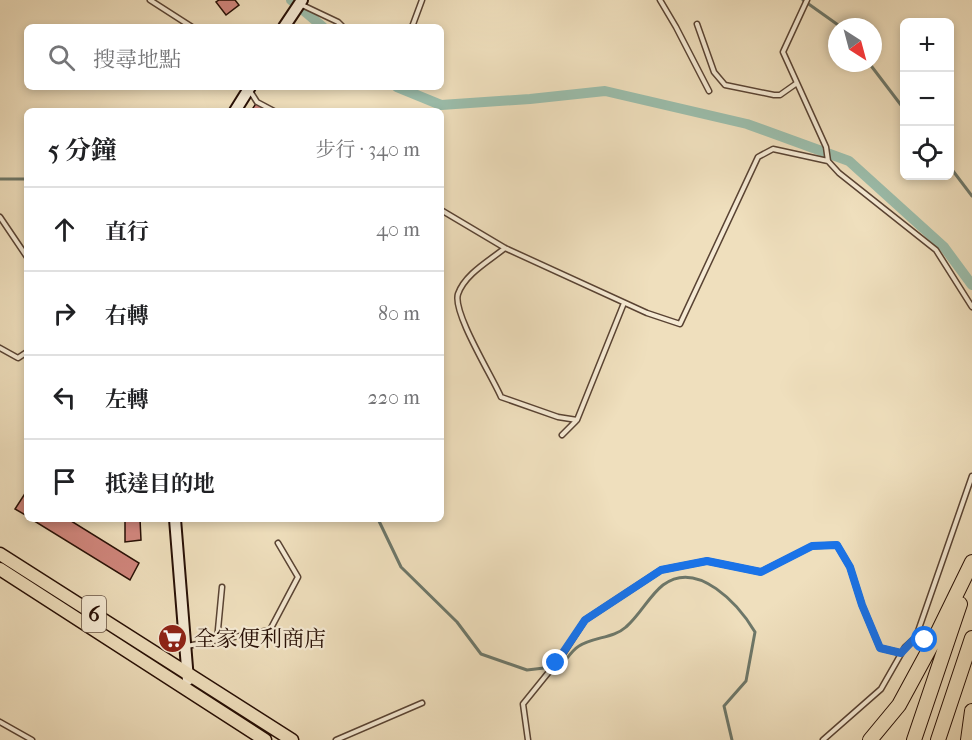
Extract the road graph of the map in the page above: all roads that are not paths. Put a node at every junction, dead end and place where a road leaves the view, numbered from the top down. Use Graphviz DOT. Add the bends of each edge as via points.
graph roads {
  1 [pos="150,0"];
  2 [pos="422,0"];
  3 [pos="660,0"];
  4 [pos="807,0"];
  5 [pos="298,5"];
  6 [pos="187,24"];
  7 [pos="286,24"];
  8 [pos="340,24"];
  9 [pos="413,24"];
  10 [pos="697,24"];
  11 [pos="797,83"];
  12 [pos="246,90"];
  13 [pos="247,90"];
  14 [pos="709,91"];
  15 [pos="237,108"];
  16 [pos="268,108"];
  17 [pos="828,161"];
  18 [pos="444,212"];
  19 [pos="0,216"];
  20 [pos="505,248"];
  21 [pos="24,252"];
  22 [pos="624,303"];
  23 [pos="972,307"];
  24 [pos="0,348"];
  25 [pos="24,354"];
  26 [pos="577,420"];
  27 [pos="562,435"];
  28 [pos="972,476"];
  29 [pos="175,522"];
  30 [pos="278,543"];
  31 [pos="0,554"];
  32 [pos="972,563"];
  33 [pos="0,569"];
  34 [pos="222,587"];
  35 [pos="916,637"];
  36 [pos="972,638"];
  37 [pos="217,640"];
  38 [pos="925,640"];
  39 [pos="186,647"];
  40 [pos="901,653"];
  41 [pos="188,674"];
  42 [pos="187,688"];
  43 [pos="422,703"];
  44 [pos="972,711"];
  45 [pos="0,722"];
  46 [pos="32,740"];
  47 [pos="265,740"];
  48 [pos="292,740"];
  49 [pos="336,740"];
  50 [pos="528,740"];
  51 [pos="823,740"];
  52 [pos="870,740"];
  53 [pos="914,740"];
  54 [pos="938,740"];
  55 [pos="968,740"];
  1 -- 6 [label="lane"];
  2 -- 9 [label="lane"];
  3 -- 14 [label="lane"];
  4 -- 11 [label="lane" via="783,52"];
  5 -- 7 [label="street"];
  5 -- 8 [label="lane"];
  10 -- 11 [label="lane" via="714,72 725,84 780,95"];
  11 -- 17 [label="lane" via="826,147"];
  12 -- 15 [label="street"];
  13 -- 16 [label="lane"];
  17 -- 22 [label="lane" via="773,149 758,157 680,324"];
  17 -- 23 [label="lane" via="936,250"];
  18 -- 20 [label="lane"];
  19 -- 21 [label="lane"];
  20 -- 22 [label="lane"];
  20 -- 26 [label="lane" via="472,274 458,295 475,348 501,397"];
  22 -- 26 [label="lane"];
  24 -- 25 [label="lane" via="18,358"];
  26 -- 27 [label="lane"];
  28 -- 35 [label="lane"];
  29 -- 39 [label="street"];
  30 -- 37 [label="lane" via="298,577 270,630"];
  31 -- 41 [label="main road, 6"];
  32 -- 52 [label="highway" via="899,705"];
  32 -- 53 [label="highway"];
  33 -- 42 [label="main road, 6"];
  34 -- 37 [label="lane"];
  35 -- 38 [label="lane"];
  35 -- 40 [label="lane"];
  36 -- 54 [label="highway"];
  37 -- 39 [label="lane"];
  39 -- 41 [label="street"];
  40 -- 50 [label="lane" via="880,648 850,567 837,545 812,546 761,572 707,561 661,570 585,620 523,704"];
  40 -- 51 [label="lane" via="881,689"];
  41 -- 42 [label="street"];
  41 -- 48 [label="main road, 6"];
  42 -- 47 [label="main road, 6"];
  43 -- 49 [label="lane"];
  44 -- 55 [label="highway"];
  45 -- 46 [label="lane"];
}
